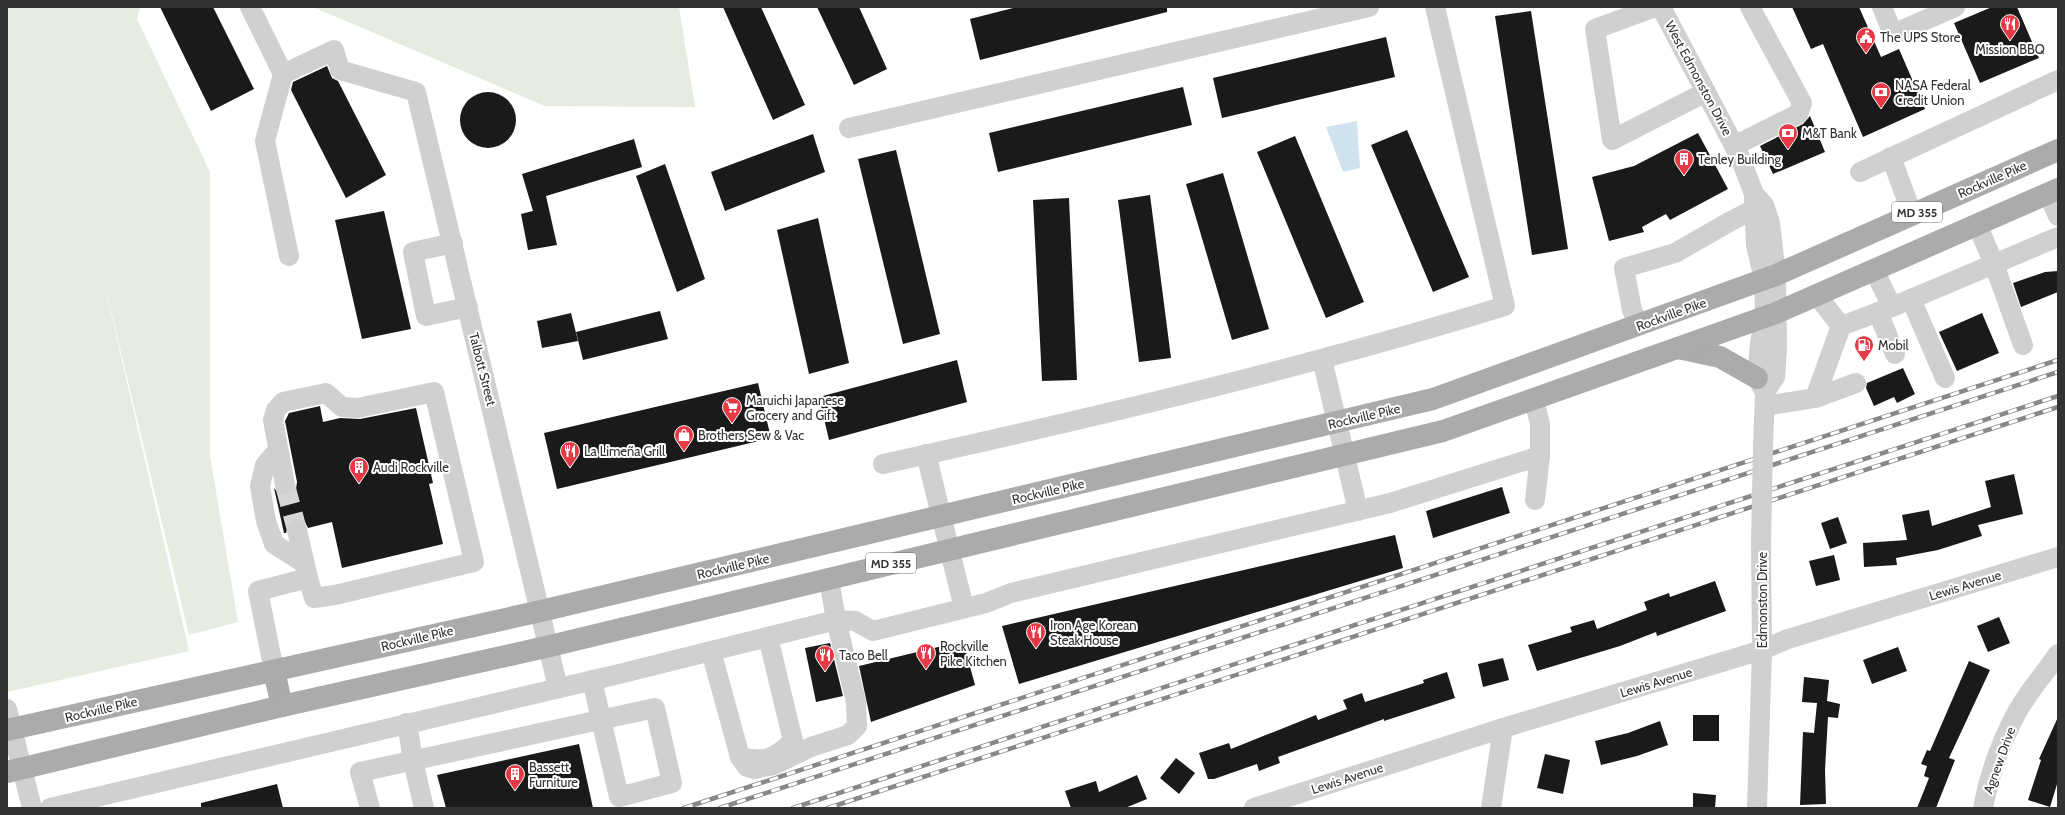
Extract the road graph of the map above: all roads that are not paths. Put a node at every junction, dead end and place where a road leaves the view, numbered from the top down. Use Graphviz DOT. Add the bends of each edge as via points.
graph roads {
  1 [pos="250,7"];
  2 [pos="1369,7"];
  3 [pos="1435,7"];
  4 [pos="1655,7"];
  5 [pos="1661,7"];
  6 [pos="1750,7"];
  7 [pos="1882,7"];
  8 [pos="1955,7"];
  9 [pos="283,74"];
  10 [pos="2058,80"];
  11 [pos="1706,92"];
  12 [pos="849,128"];
  13 [pos="1734,146"];
  14 [pos="2058,150"];
  15 [pos="1891,157"];
  16 [pos="1860,172"];
  17 [pos="2053,191"];
  18 [pos="1754,202"];
  19 [pos="1912,214"];
  20 [pos="2058,216"];
  21 [pos="1977,224"];
  22 [pos="2058,237"];
  23 [pos="453,243"];
  24 [pos="289,256"];
  25 [pos="1994,264"];
  26 [pos="1874,270"];
  27 [pos="1770,277"];
  28 [pos="1819,294"];
  29 [pos="1911,299"];
  30 [pos="468,307"];
  31 [pos="1885,310"];
  32 [pos="1770,315"];
  33 [pos="1640,325"];
  34 [pos="1841,326"];
  35 [pos="2023,345"];
  36 [pos="1678,348"];
  37 [pos="1895,354"];
  38 [pos="1322,359"];
  39 [pos="1944,378"];
  40 [pos="1856,383"];
  41 [pos="1762,392"];
  42 [pos="1815,398"];
  43 [pos="1534,400"];
  44 [pos="1338,422"];
  45 [pos="278,450"];
  46 [pos="926,454"];
  47 [pos="1345,455"];
  48 [pos="1540,456"];
  49 [pos="883,464"];
  50 [pos="285,485"];
  51 [pos="1535,500"];
  52 [pos="1358,511"];
  53 [pos="940,516"];
  54 [pos="297,530"];
  55 [pos="949,549"];
  56 [pos="2058,557"];
  57 [pos="306,570"];
  58 [pos="829,579"];
  59 [pos="964,608"];
  60 [pos="541,611"];
  61 [pos="836,620"];
  62 [pos="768,637"];
  63 [pos="550,646"];
  64 [pos="1762,650"];
  65 [pos="711,651"];
  66 [pos="2058,654"];
  67 [pos="274,671"];
  68 [pos="592,680"];
  69 [pos="558,688"];
  70 [pos="282,706"];
  71 [pos="602,720"];
  72 [pos="9,723"];
  73 [pos="407,723"];
  74 [pos="1503,728"];
  75 [pos="740,757"];
  76 [pos="413,761"];
  77 [pos="15,770"];
  78 [pos="32,808"];
  79 [pos="50,808"];
  80 [pos="370,808"];
  81 [pos="424,808"];
  82 [pos="1254,808"];
  83 [pos="1491,808"];
  84 [pos="1757,808"];
  85 [pos="1983,808"];
  1 -- 9 [label="street"];
  2 -- 12 [label="street"];
  3 -- 38 [label="street" via="1506,306 1417,334"];
  4 -- 11 [label="street" via="1595,29 1612,140"];
  5 -- 11 [label="street, West Edmonston Drive"];
  6 -- 13 [label="street" via="1802,103 1798,114"];
  7 -- 8 [label="street" via="1893,34"];
  9 -- 23 [label="street, Talbott Street" via="334,50 340,70 416,92"];
  9 -- 24 [label="street" via="265,141"];
  10 -- 15 [label="street"];
  11 -- 13 [label="street, West Edmonston Drive"];
  13 -- 18 [label="street, West Edmonston Drive"];
  14 -- 19 [label="main road, Rockville Pike / MD 355"];
  15 -- 16 [label="street"];
  15 -- 19 [label="street"];
  17 -- 20 [label="street"];
  17 -- 21 [label="main road, MD 355"];
  18 -- 27 [label="street, West Edmonston Drive" via="1756,245"];
  18 -- 33 [label="street" via="1731,221 1675,253 1624,268 1632,310"];
  19 -- 27 [label="main road, Rockville Pike / MD 355"];
  21 -- 25 [label="street"];
  21 -- 26 [label="main road, MD 355"];
  22 -- 25 [label="street"];
  23 -- 30 [label="street, Talbott Street"];
  23 -- 30 [label="street" via="413,252 426,316"];
  25 -- 29 [label="street"];
  25 -- 35 [label="street"];
  26 -- 28 [label="main road, MD 355"];
  26 -- 31 [label="street"];
  27 -- 32 [label="street, Edmonston Drive"];
  27 -- 33 [label="main road, Rockville Pike / MD 355"];
  28 -- 32 [label="main road, MD 355"];
  28 -- 34 [label="street"];
  29 -- 31 [label="street"];
  29 -- 39 [label="street"];
  30 -- 60 [label="street, Talbott Street"];
  31 -- 34 [label="street"];
  31 -- 37 [label="street"];
  32 -- 36 [label="main road, MD 355"];
  32 -- 41 [label="street, Edmonston Drive" via="1760,343"];
  33 -- 44 [label="main road, Rockville Pike / MD 355" via="1433,399"];
  34 -- 42 [label="street"];
  36 -- 41 [label="main road" via="1720,358"];
  36 -- 43 [label="main road, MD 355"];
  38 -- 44 [label="street"];
  38 -- 46 [label="street" via="1203,390"];
  40 -- 42 [label="street"];
  41 -- 42 [label="street"];
  41 -- 64 [label="street, Edmonston Drive, bridge"];
  43 -- 47 [label="main road, MD 355" via="1444,431"];
  43 -- 48 [label="street" via="1540,424"];
  44 -- 47 [label="street"];
  44 -- 53 [label="main road, Rockville Pike / MD 355"];
  45 -- 50 [label="street"];
  45 -- 57 [label="street" via="264,466 260,486 266,521 274,544"];
  45 -- 57 [label="street" via="273,420 276,410 283,402 326,394 342,407 358,408 434,392 474,562 314,598"];
  46 -- 49 [label="street"];
  46 -- 53 [label="street"];
  47 -- 52 [label="street"];
  47 -- 55 [label="main road, MD 355"];
  48 -- 51 [label="street"];
  48 -- 52 [label="street"];
  52 -- 59 [label="street" via="1011,593"];
  53 -- 55 [label="street"];
  53 -- 60 [label="main road, Rockville Pike / MD 355"];
  54 -- 57 [label="street"];
  55 -- 58 [label="main road, MD 355"];
  55 -- 59 [label="street"];
  56 -- 64 [label="street, Lewis Avenue" via="1788,639"];
  57 -- 67 [label="street" via="258,590"];
  58 -- 61 [label="street"];
  58 -- 63 [label="main road, MD 355"];
  59 -- 61 [label="street" via="873,631 854,621"];
  60 -- 63 [label="street, Talbott Street"];
  60 -- 67 [label="main road, Rockville Pike / MD 355"];
  61 -- 62 [label="street"];
  61 -- 75 [label="street" via="856,702 857,726 848,735 811,747 774,765 754,769 747,767"];
  62 -- 65 [label="street"];
  62 -- 75 [label="street" via="793,741 779,754 764,759 757,761"];
  63 -- 69 [label="street, Talbott Street"];
  63 -- 70 [label="main road, MD 355"];
  64 -- 74 [label="street, Lewis Avenue"];
  64 -- 84 [label="street, Edmonston Drive"];
  65 -- 68 [label="street"];
  65 -- 75 [label="street"];
  66 -- 85 [label="street, Agnew Drive" via="2014,718 2001,745"];
  67 -- 70 [label="main road"];
  67 -- 72 [label="main road, Rockville Pike / MD 355"];
  68 -- 69 [label="street"];
  68 -- 71 [label="street"];
  69 -- 73 [label="street"];
  70 -- 77 [label="main road, MD 355"];
  71 -- 71 [label="street" via="619,797 672,783 655,708"];
  71 -- 76 [label="street"];
  72 -- 77 [label="street"];
  73 -- 76 [label="street"];
  73 -- 79 [label="street"];
  74 -- 82 [label="street, Lewis Avenue"];
  74 -- 83 [label="street"];
  76 -- 80 [label="street" via="360,772"];
  76 -- 81 [label="street"];
  77 -- 78 [label="street"];
}
